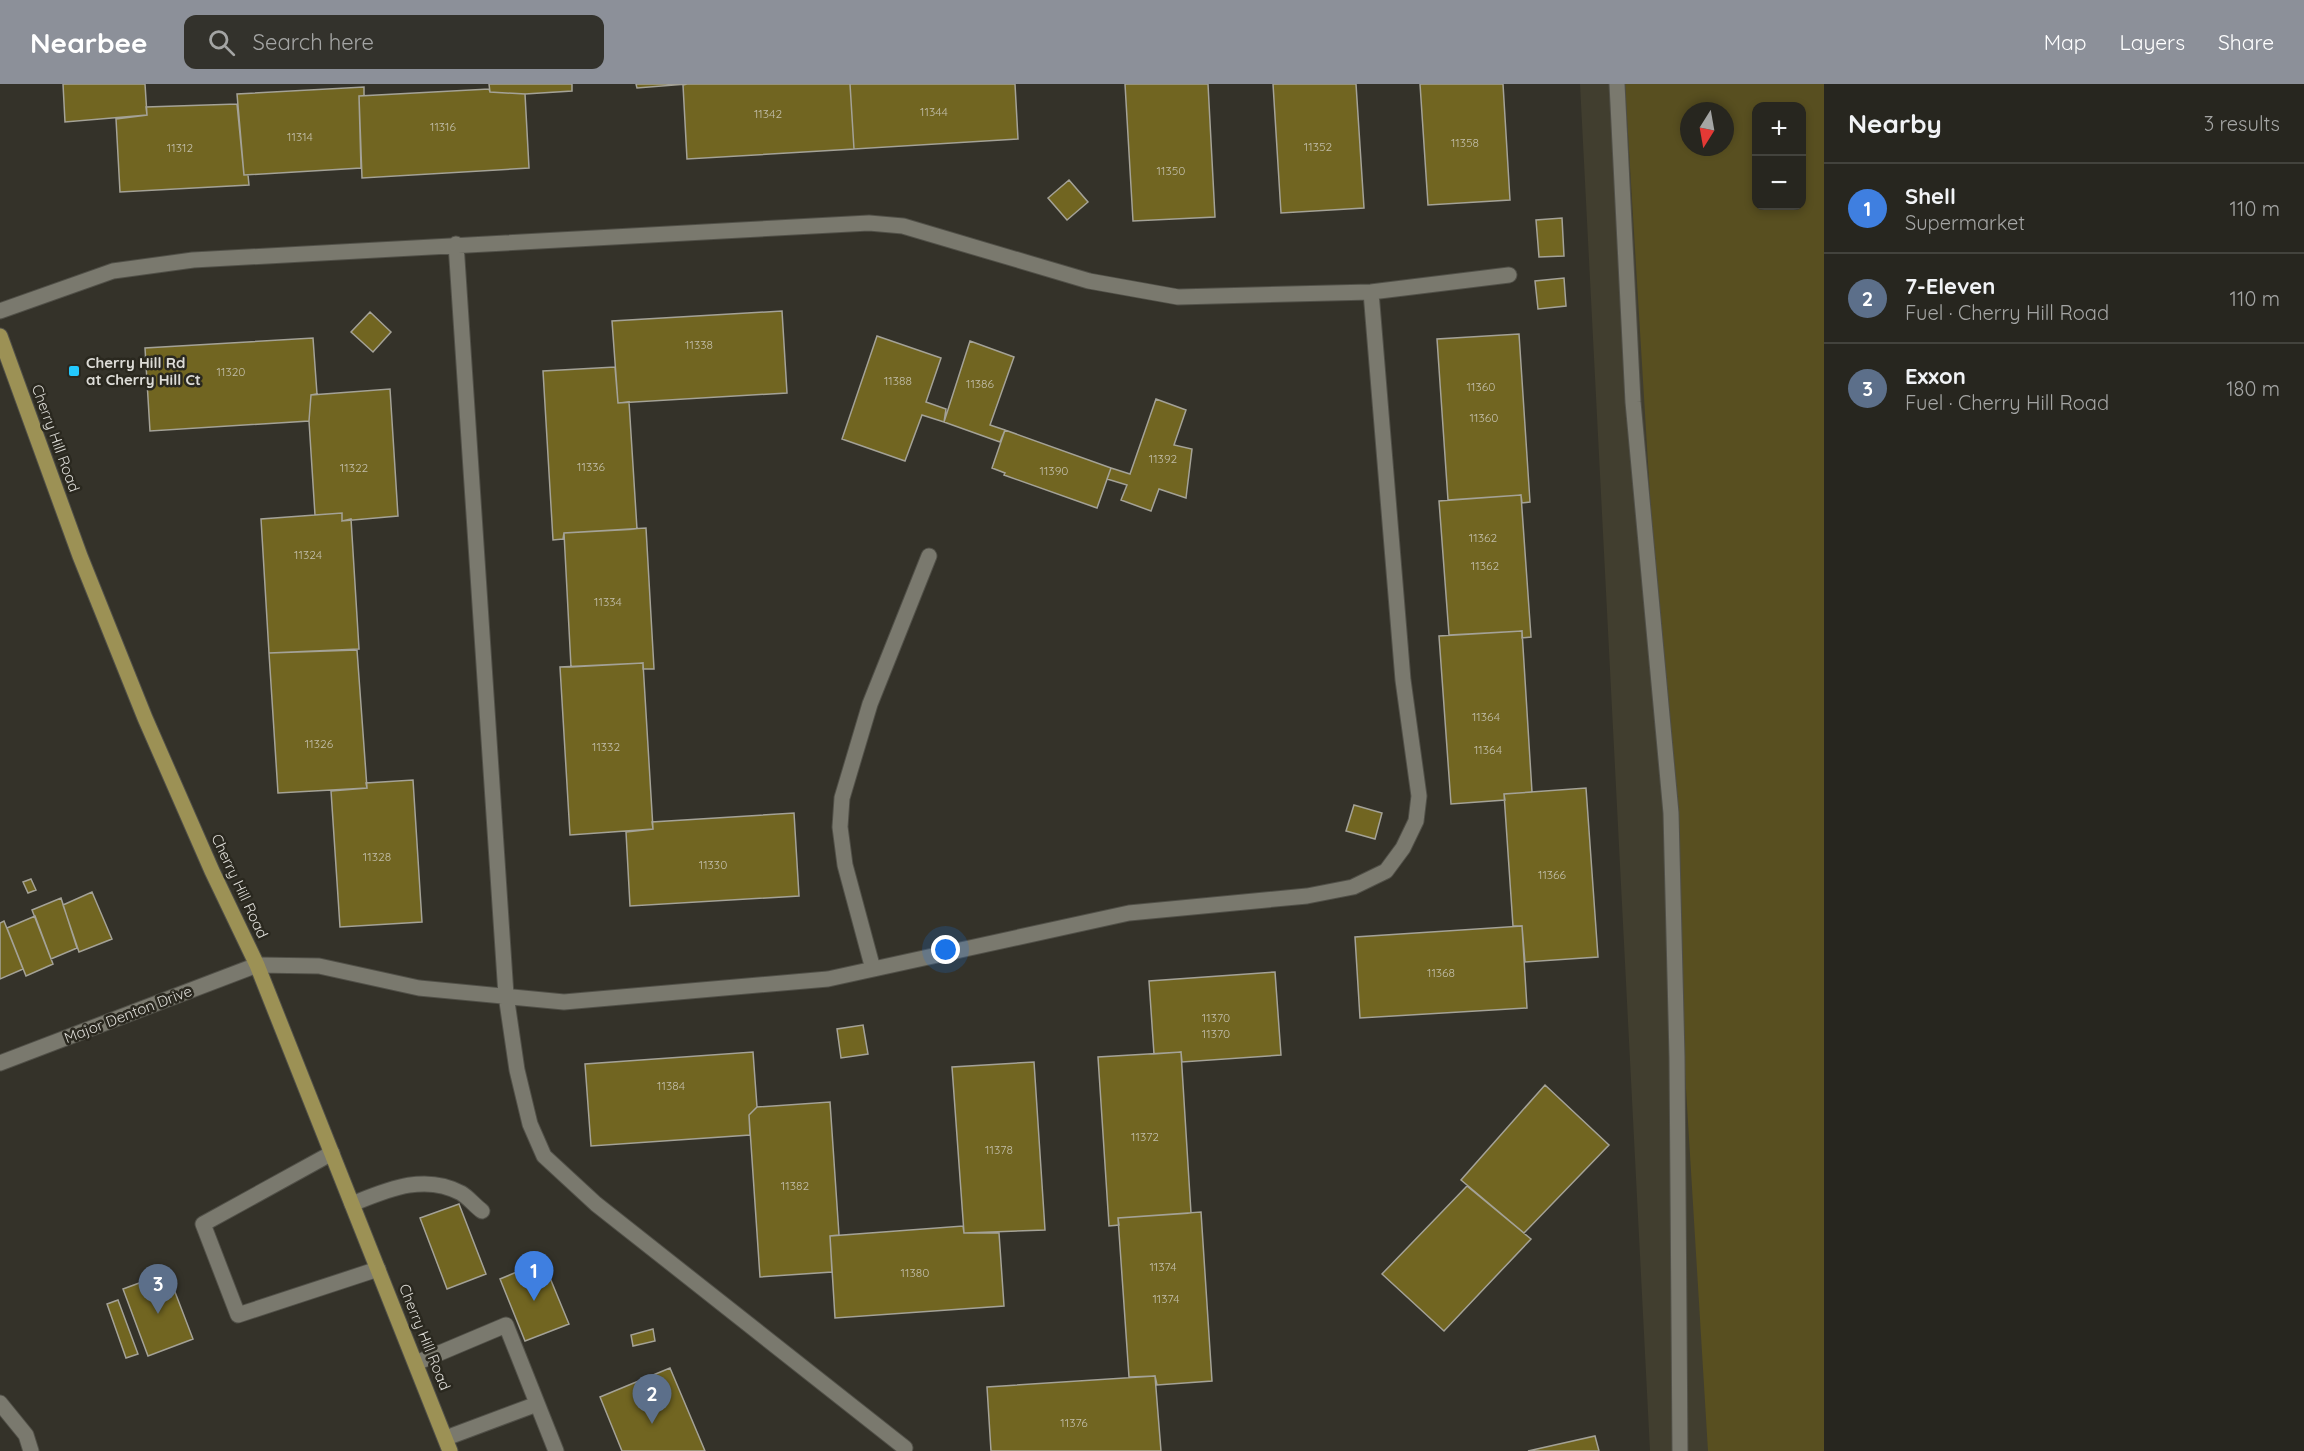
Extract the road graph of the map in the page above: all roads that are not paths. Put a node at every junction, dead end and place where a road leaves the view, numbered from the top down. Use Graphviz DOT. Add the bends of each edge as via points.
graph roads {
  1 [pos="1617,84"];
  2 [pos="456,244"];
  3 [pos="1509,275"];
  4 [pos="1371,292"];
  5 [pos="0,311"];
  6 [pos="1,339"];
  7 [pos="929,556"];
  8 [pos="257,965"];
  9 [pos="873,969"];
  10 [pos="506,995"];
  11 [pos="0,1063"];
  12 [pos="332,1153"];
  13 [pos="352,1204"];
  14 [pos="482,1211"];
  15 [pos="378,1269"];
  16 [pos="416,1363"];
  17 [pos="0,1402"];
  18 [pos="537,1404"];
  19 [pos="448,1445"];
  20 [pos="906,1448"];
  21 [pos="32,1451"];
  22 [pos="556,1451"];
  23 [pos="1680,1451"];
  1 -- 23 [label="street" via="1633,402 1671,813"];
  2 -- 4 [label="street" via="869,223 903,226 1089,281 1178,297"];
  2 -- 5 [label="street" via="193,260 113,271"];
  2 -- 10 [label="street"];
  3 -- 4 [label="street"];
  4 -- 9 [label="street" via="1403,680 1419,796 1416,821 1403,848 1386,871 1353,886 1307,896 1129,913"];
  6 -- 8 [label="main road, Cherry Hill Road" via="145,718"];
  7 -- 9 [label="street" via="870,704 842,798 840,827 845,865"];
  8 -- 10 [label="street" via="319,966 419,988"];
  8 -- 11 [label="street, Major Denton Drive"];
  8 -- 12 [label="main road, Cherry Hill Road"];
  9 -- 10 [label="street" via="828,979 564,1002"];
  10 -- 20 [label="street" via="517,1071 530,1124 544,1156 596,1204"];
  12 -- 13 [label="main road, Cherry Hill Road"];
  12 -- 15 [label="street" via="203,1224 238,1315"];
  13 -- 14 [label="street" via="399,1186 431,1183 461,1193"];
  13 -- 15 [label="main road, Cherry Hill Road"];
  15 -- 16 [label="main road, Cherry Hill Road"];
  16 -- 18 [label="street" via="506,1325"];
  16 -- 19 [label="main road, Cherry Hill Road"];
  17 -- 21 [label="street" via="26,1435"];
  18 -- 19 [label="street"];
  18 -- 22 [label="street"];
}
